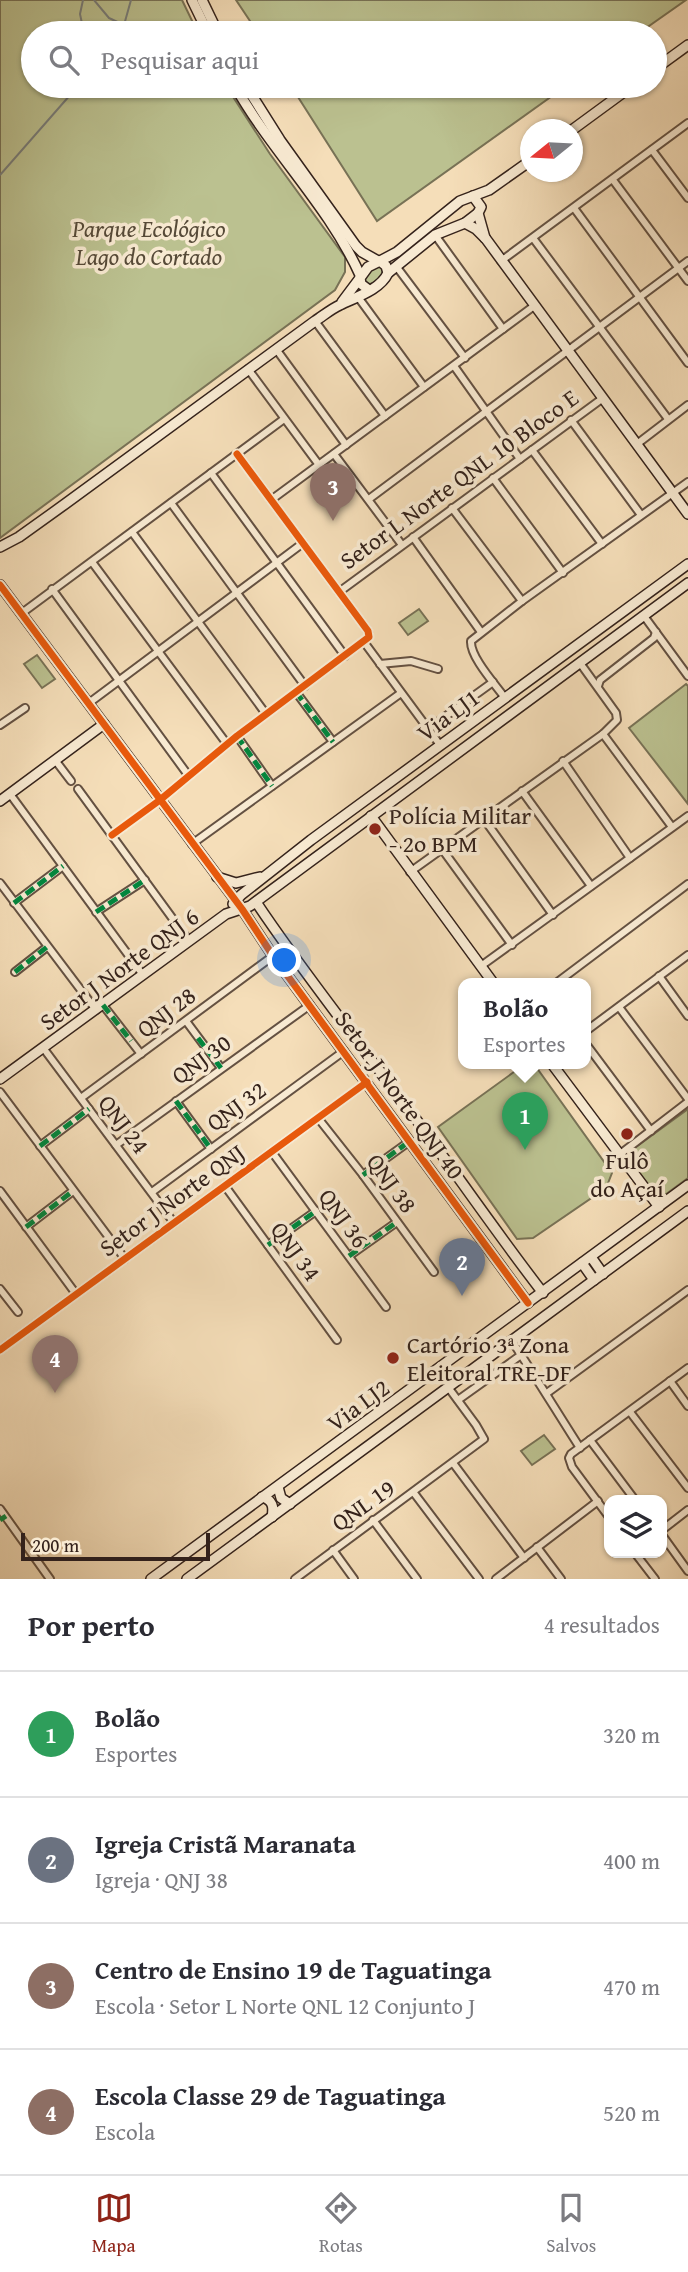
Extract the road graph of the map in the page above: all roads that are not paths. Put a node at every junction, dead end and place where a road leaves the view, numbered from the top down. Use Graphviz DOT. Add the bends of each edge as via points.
graph roads {
  1 [pos="192,0"];
  2 [pos="202,0"];
  3 [pos="202,21"];
  4 [pos="212,21"];
  5 [pos="688,45"];
  6 [pos="667,60"];
  7 [pos="243,98"];
  8 [pos="254,98"];
  9 [pos="616,98"];
  10 [pos="583,122"];
  11 [pos="688,123"];
  12 [pos="652,150"];
  13 [pos="520,169"];
  14 [pos="613,180"];
  15 [pos="501,183"];
  16 [pos="473,196"];
  17 [pos="688,198"];
  18 [pos="574,208"];
  19 [pos="451,210"];
  20 [pos="480,210"];
  21 [pos="462,224"];
  22 [pos="435,235"];
  23 [pos="533,238"];
  24 [pos="486,239"];
  25 [pos="379,261"];
  26 [pos="501,261"];
  27 [pos="688,261"];
  28 [pos="396,266"];
  29 [pos="678,268"];
  30 [pos="388,273"];
  31 [pos="360,276"];
  32 [pos="688,281"];
  33 [pos="369,290"];
  34 [pos="639,296"];
  35 [pos="358,297"];
  36 [pos="339,305"];
  37 [pos="534,306"];
  38 [pos="315,321"];
  39 [pos="599,327"];
  40 [pos="503,329"];
  41 [pos="276,349"];
  42 [pos="568,351"];
  43 [pos="465,358"];
  44 [pos="688,363"];
  45 [pos="454,366"];
  46 [pos="248,369"];
  47 [pos="424,387"];
  48 [pos="603,398"];
  49 [pos="688,405"];
  50 [pos="487,412"];
  51 [pos="385,416"];
  52 [pos="284,419"];
  53 [pos="668,419"];
  54 [pos="571,420"];
  55 [pos="346,444"];
  56 [pos="637,444"];
  57 [pos="532,450"];
  58 [pos="237,454"];
  59 [pos="334,454"];
  60 [pos="520,459"];
  61 [pos="319,465"];
  62 [pos="211,473"];
  63 [pos="493,478"];
  64 [pos="688,482"];
  65 [pos="674,493"];
  66 [pos="369,499"];
  67 [pos="271,500"];
  68 [pos="171,503"];
  69 [pos="452,508"];
  70 [pos="688,514"];
  71 [pos="641,515"];
  72 [pos="132,532"];
  73 [pos="19,537"];
  74 [pos="412,537"];
  75 [pos="303,543"];
  76 [pos="602,544"];
  77 [pos="402,545"];
  78 [pos="0,547"];
  79 [pos="0,555"];
  80 [pos="92,562"];
  81 [pos="276,563"];
  82 [pos="688,564"];
  83 [pos="562,573"];
  84 [pos="688,583"];
  85 [pos="0,585"];
  86 [pos="52,589"];
  87 [pos="237,592"];
  88 [pos="339,592"];
  89 [pos="522,601"];
  90 [pos="22,613"];
  91 [pos="644,616"];
  92 [pos="197,621"];
  93 [pos="481,632"];
  94 [pos="657,636"];
  95 [pos="366,641"];
  96 [pos="158,650"];
  97 [pos="345,656"];
  98 [pos="580,663"];
  99 [pos="380,664"];
  100 [pos="547,668"];
  101 [pos="438,670"];
  102 [pos="687,672"];
  103 [pos="118,680"];
  104 [pos="529,681"];
  105 [pos="494,682"];
  106 [pos="597,682"];
  107 [pos="551,684"];
  108 [pos="305,686"];
  109 [pos="296,692"];
  110 [pos="401,693"];
  111 [pos="536,695"];
  112 [pos="505,698"];
  113 [pos="89,703"];
  114 [pos="25,708"];
  115 [pos="266,714"];
  116 [pos="104,724"];
  117 [pos="0,725"];
  118 [pos="428,729"];
  119 [pos="603,734"];
  120 [pos="237,736"];
  121 [pos="333,742"];
  122 [pos="227,744"];
  123 [pos="440,745"];
  124 [pos="55,760"];
  125 [pos="418,761"];
  126 [pos="563,761"];
  127 [pos="188,775"];
  128 [pos="427,776"];
  129 [pos="71,781"];
  130 [pos="272,786"];
  131 [pos="78,789"];
  132 [pos="522,790"];
  133 [pos="10,794"];
  134 [pos="160,800"];
  135 [pos="0,801"];
  136 [pos="371,816"];
  137 [pos="687,817"];
  138 [pos="484,818"];
  139 [pos="672,827"];
  140 [pos="112,835"];
  141 [pos="311,839"];
  142 [pos="192,844"];
  143 [pos="442,849"];
  144 [pos="321,853"];
  145 [pos="629,858"];
  146 [pos="63,866"];
  147 [pos="410,872"];
  148 [pos="267,874"];
  149 [pos="215,876"];
  150 [pos="145,880"];
  151 [pos="0,883"];
  152 [pos="688,884"];
  153 [pos="592,886"];
  154 [pos="256,902"];
  155 [pos="14,903"];
  156 [pos="238,905"];
  157 [pos="96,912"];
  158 [pos="552,915"];
  159 [pos="281,940"];
  160 [pos="189,941"];
  161 [pos="512,945"];
  162 [pos="47,947"];
  163 [pos="271,953"];
  164 [pos="688,955"];
  165 [pos="481,966"];
  166 [pos="15,972"];
  167 [pos="143,975"];
  168 [pos="659,976"];
  169 [pos="490,978"];
  170 [pos="563,978"];
  171 [pos="310,1005"];
  172 [pos="619,1007"];
  173 [pos="99,1008"];
  174 [pos="688,1016"];
  175 [pos="186,1021"];
  176 [pos="591,1027"];
  177 [pos="44,1049"];
  178 [pos="365,1051"];
  179 [pos="591,1051"];
  180 [pos="141,1054"];
  181 [pos="347,1055"];
  182 [pos="373,1062"];
  183 [pos="221,1068"];
  184 [pos="556,1069"];
  185 [pos="364,1078"];
  186 [pos="0,1079"];
  187 [pos="0,1092"];
  188 [pos="81,1098"];
  189 [pos="688,1100"];
  190 [pos="176,1101"];
  191 [pos="89,1110"];
  192 [pos="318,1118"];
  193 [pos="651,1131"];
  194 [pos="410,1141"];
  195 [pos="116,1145"];
  196 [pos="40,1146"];
  197 [pos="211,1149"];
  198 [pos="272,1152"];
  199 [pos="619,1155"];
  200 [pos="363,1175"];
  201 [pos="688,1185"];
  202 [pos="225,1186"];
  203 [pos="0,1191"];
  204 [pos="73,1191"];
  205 [pos="152,1192"];
  206 [pos="659,1207"];
  207 [pos="316,1211"];
  208 [pos="688,1212"];
  209 [pos="397,1222"];
  210 [pos="174,1223"];
  211 [pos="491,1224"];
  212 [pos="26,1227"];
  213 [pos="476,1233"];
  214 [pos="268,1245"];
  215 [pos="349,1256"];
  216 [pos="125,1259"];
  217 [pos="517,1259"];
  218 [pos="586,1260"];
  219 [pos="502,1268"];
  220 [pos="433,1272"];
  221 [pos="598,1277"];
  222 [pos="0,1289"];
  223 [pos="688,1290"];
  224 [pos="543,1293"];
  225 [pos="76,1294"];
  226 [pos="528,1303"];
  227 [pos="386,1307"];
  228 [pos="18,1312"];
  229 [pos="337,1340"];
  230 [pos="512,1341"];
  231 [pos="0,1350"];
  232 [pos="521,1355"];
  233 [pos="688,1367"];
  234 [pos="670,1381"];
  235 [pos="448,1387"];
  236 [pos="547,1393"];
  237 [pos="458,1400"];
  238 [pos="688,1406"];
  239 [pos="630,1412"];
  240 [pos="590,1440"];
  241 [pos="580,1448"];
  242 [pos="453,1463"];
  243 [pos="278,1488"];
  244 [pos="688,1488"];
  245 [pos="414,1493"];
  246 [pos="631,1495"];
  247 [pos="262,1497"];
  248 [pos="598,1501"];
  249 [pos="290,1504"];
  250 [pos="0,1509"];
  251 [pos="604,1510"];
  252 [pos="688,1510"];
  253 [pos="272,1517"];
  254 [pos="3,1518"];
  255 [pos="373,1521"];
  256 [pos="667,1529"];
  257 [pos="667,1540"];
  258 [pos="537,1547"];
  259 [pos="333,1550"];
  260 [pos="524,1558"];
  261 [pos="639,1558"];
  262 [pos="688,1571"];
  263 [pos="46,1578"];
  264 [pos="151,1579"];
  265 [pos="187,1579"];
  266 [pos="295,1579"];
  267 [pos="354,1579"];
  268 [pos="417,1579"];
  269 [pos="479,1579"];
  270 [pos="496,1579"];
  271 [pos="561,1579"];
  272 [pos="655,1579"];
  1 -- 3 [label="main road"];
  2 -- 4 [label="main road"];
  5 -- 6 [label="main road"];
  7 -- 31 [label="main road" via="343,241"];
  8 -- 25 [label="main road" via="356,246"];
  9 -- 10 [label="main road"];
  11 -- 12 [label="street"];
  12 -- 14 [label="street"];
  12 -- 17 [label="street"];
  13 -- 15 [label="main road"];
  14 -- 18 [label="street"];
  14 -- 29 [label="street"];
  15 -- 16 [label="main road"];
  15 -- 20 [label="main road"];
  16 -- 19 [label="main road"];
  16 -- 20 [label="main road"];
  18 -- 23 [label="street"];
  18 -- 34 [label="street"];
  19 -- 21 [label="main road" via="452,219"];
  19 -- 25 [label="main road"];
  20 -- 21 [label="main road"];
  20 -- 24 [label="main road"];
  21 -- 22 [label="main road"];
  21 -- 24 [label="main road"];
  22 -- 28 [label="main road"];
  22 -- 40 [label="street"];
  23 -- 26 [label="street"];
  23 -- 39 [label="street"];
  24 -- 26 [label="main road"];
  25 -- 30 [label="main road"];
  25 -- 31 [label="main road"];
  26 -- 37 [label="main road"];
  27 -- 29 [label="street, Setor L Norte QNL 10 Bloco E"];
  28 -- 30 [label="main road"];
  28 -- 43 [label="street"];
  29 -- 32 [label="street"];
  29 -- 34 [label="street, Setor L Norte QNL 10 Bloco E"];
  30 -- 33 [label="main road"];
  31 -- 33 [label="main road"];
  31 -- 36 [label="main road"];
  33 -- 35 [label="main road"];
  34 -- 39 [label="street, Setor L Norte QNL 10 Bloco E"];
  34 -- 44 [label="street"];
  35 -- 36 [label="main road"];
  35 -- 47 [label="street"];
  36 -- 38 [label="main road"];
  37 -- 40 [label="street"];
  37 -- 42 [label="main road"];
  38 -- 41 [label="main road"];
  38 -- 51 [label="street"];
  39 -- 42 [label="street, Setor L Norte QNL 10 Bloco E"];
  39 -- 53 [label="street"];
  40 -- 43 [label="street"];
  41 -- 46 [label="main road"];
  41 -- 55 [label="street"];
  42 -- 48 [label="main road"];
  42 -- 50 [label="street, Setor L Norte QNL 10 Bloco E"];
  43 -- 45 [label="street"];
  45 -- 47 [label="street"];
  45 -- 50 [label="street"];
  46 -- 52 [label="street"];
  46 -- 73 [label="main road"];
  47 -- 51 [label="street"];
  48 -- 54 [label="street, Setor L Norte QNL 10 Bloco E"];
  48 -- 56 [label="main road"];
  49 -- 53 [label="street"];
  50 -- 60 [label="street"];
  50 -- 66 [label="street, Setor L Norte QNL 10 Bloco E"];
  51 -- 55 [label="street"];
  52 -- 58 [label="street"];
  52 -- 61 [label="street"];
  53 -- 56 [label="street"];
  54 -- 57 [label="street, Setor L Norte QNL 10 Bloco E"];
  54 -- 71 [label="street"];
  55 -- 59 [label="street"];
  56 -- 65 [label="main road"];
  57 -- 60 [label="street, Setor L Norte QNL 10 Bloco E"];
  57 -- 76 [label="street"];
  58 -- 62 [label="street"];
  58 -- 67 [label="street"];
  59 -- 61 [label="street"];
  59 -- 66 [label="street"];
  60 -- 63 [label="street, Setor L Norte QNL 10 Bloco E"];
  61 -- 67 [label="street"];
  62 -- 68 [label="street"];
  62 -- 81 [label="street"];
  63 -- 69 [label="street, Setor L Norte QNL 10 Bloco E"];
  63 -- 83 [label="street"];
  64 -- 65 [label="street"];
  65 -- 70 [label="main road"];
  65 -- 71 [label="street"];
  66 -- 77 [label="street"];
  67 -- 75 [label="street"];
  68 -- 72 [label="street"];
  68 -- 87 [label="street"];
  69 -- 74 [label="street, Setor L Norte QNL 10 Bloco E"];
  69 -- 89 [label="street"];
  71 -- 76 [label="street"];
  72 -- 80 [label="street"];
  72 -- 92 [label="street"];
  73 -- 78 [label="main road"];
  73 -- 79 [label="main road"];
  74 -- 77 [label="street, Setor L Norte QNL 10 Bloco E"];
  74 -- 93 [label="street"];
  75 -- 81 [label="street"];
  75 -- 88 [label="street"];
  76 -- 83 [label="street"];
  77 -- 88 [label="street, Setor L Norte QNL 10 Bloco E"];
  80 -- 86 [label="street"];
  80 -- 96 [label="street"];
  81 -- 87 [label="street"];
  81 -- 97 [label="street"];
  82 -- 100 [label="main road, Via LJ1"];
  83 -- 89 [label="street"];
  84 -- 91 [label="main road, Via LJ1"];
  85 -- 90 [label="main road, Setor J Norte QNJ 40"];
  86 -- 90 [label="street"];
  86 -- 103 [label="street"];
  87 -- 92 [label="street"];
  87 -- 108 [label="street"];
  88 -- 95 [label="street" via="368,631"];
  89 -- 93 [label="street"];
  90 -- 113 [label="main road, Setor J Norte QNJ 40"];
  91 -- 94 [label="street"];
  91 -- 98 [label="main road, Via LJ1"];
  92 -- 96 [label="street"];
  92 -- 115 [label="street"];
  93 -- 105 [label="street" via="470,645"];
  94 -- 102 [label="street"];
  94 -- 106 [label="street"];
  95 -- 97 [label="street"];
  95 -- 99 [label="street"];
  96 -- 103 [label="street"];
  96 -- 122 [label="street"];
  97 -- 108 [label="street"];
  98 -- 106 [label="street"];
  98 -- 107 [label="main road, Via LJ1"];
  99 -- 101 [label="street" via="411,661"];
  99 -- 110 [label="street"];
  100 -- 104 [label="main road, Via LJ1"];
  100 -- 107 [label="main road" via="545,680"];
  103 -- 113 [label="street"];
  103 -- 127 [label="street"];
  104 -- 111 [label="main road" via="538,691"];
  104 -- 112 [label="main road, Via LJ1"];
  105 -- 112 [label="street"];
  105 -- 118 [label="street"];
  106 -- 119 [label="street" via="617,717"];
  107 -- 111 [label="main road, Via LJ1"];
  108 -- 109 [label="street"];
  109 -- 115 [label="street"];
  109 -- 121 [label="street"];
  110 -- 118 [label="street"];
  110 -- 121 [label="street"];
  111 -- 128 [label="main road, Via LJ1"];
  112 -- 123 [label="main road, Via LJ1"];
  113 -- 116 [label="main road, Setor J Norte QNJ 40"];
  114 -- 117 [label="street"];
  115 -- 120 [label="street"];
  116 -- 124 [label="main road"];
  116 -- 134 [label="main road, Setor J Norte QNJ 40"];
  118 -- 123 [label="street"];
  119 -- 126 [label="street"];
  119 -- 139 [label="street"];
  120 -- 122 [label="street"];
  120 -- 130 [label="street"];
  121 -- 130 [label="street"];
  122 -- 127 [label="street"];
  123 -- 125 [label="main road, Via LJ1"];
  124 -- 129 [label="street"];
  124 -- 133 [label="main road"];
  125 -- 128 [label="main road" via="425,763"];
  125 -- 141 [label="main road, Via LJ1"];
  126 -- 132 [label="street"];
  126 -- 145 [label="street"];
  127 -- 134 [label="street"];
  128 -- 136 [label="main road, Via LJ1"];
  130 -- 142 [label="street"];
  131 -- 140 [label="street"];
  132 -- 138 [label="street"];
  132 -- 153 [label="street"];
  133 -- 135 [label="main road"];
  133 -- 146 [label="street"];
  134 -- 140 [label="street"];
  134 -- 142 [label="main road, Setor J Norte QNJ 40"];
  136 -- 144 [label="main road, Via LJ1"];
  136 -- 147 [label="main road"];
  137 -- 139 [label="street"];
  138 -- 143 [label="street"];
  138 -- 158 [label="street"];
  139 -- 145 [label="street"];
  140 -- 150 [label="street"];
  141 -- 144 [label="main road" via="314,852"];
  141 -- 148 [label="main road, Via LJ1"];
  142 -- 149 [label="main road, Setor J Norte QNJ 40"];
  143 -- 147 [label="street"];
  143 -- 161 [label="street"];
  144 -- 154 [label="main road, Via LJ1"];
  145 -- 153 [label="street"];
  146 -- 155 [label="street"];
  146 -- 157 [label="street"];
  147 -- 165 [label="main road"];
  148 -- 149 [label="main road" via="243,883"];
  148 -- 156 [label="main road, Via LJ1"];
  149 -- 156 [label="main road, Setor J Norte QNJ 40"];
  150 -- 157 [label="street"];
  150 -- 160 [label="street"];
  151 -- 155 [label="street"];
  152 -- 170 [label="street"];
  153 -- 158 [label="street"];
  154 -- 156 [label="main road, Via LJ1"];
  154 -- 159 [label="main road"];
  155 -- 162 [label="street"];
  156 -- 160 [label="main road, Setor J Norte QNJ 6"];
  156 -- 163 [label="main road, Setor J Norte QNJ 40"];
  157 -- 167 [label="street"];
  158 -- 161 [label="street"];
  159 -- 163 [label="main road" via="271,943"];
  159 -- 178 [label="main road"];
  160 -- 167 [label="main road, Setor J Norte QNJ 6"];
  161 -- 165 [label="street"];
  162 -- 166 [label="street"];
  162 -- 173 [label="street"];
  163 -- 171 [label="main road, Setor J Norte QNJ 40"];
  163 -- 175 [label="street, QNJ 28"];
  164 -- 168 [label="street"];
  165 -- 169 [label="main road"];
  167 -- 173 [label="main road, Setor J Norte QNJ 6"];
  168 -- 172 [label="street"];
  168 -- 174 [label="street"];
  171 -- 181 [label="main road, Setor J Norte QNJ 40"];
  171 -- 183 [label="street, QNJ 30"];
  172 -- 176 [label="street"];
  172 -- 189 [label="street"];
  173 -- 177 [label="main road, Setor J Norte QNJ 6"];
  173 -- 180 [label="street"];
  175 -- 180 [label="street, QNJ 28"];
  175 -- 183 [label="street"];
  177 -- 186 [label="main road, Setor J Norte QNJ 6"];
  177 -- 188 [label="street, QNJ 24"];
  178 -- 181 [label="main road" via="360,1059"];
  178 -- 182 [label="main road"];
  179 -- 193 [label="street"];
  180 -- 188 [label="street, QNJ 28"];
  181 -- 185 [label="main road, Setor J Norte QNJ 40"];
  181 -- 197 [label="street, QNJ 32"];
  182 -- 185 [label="main road" via="365,1065"];
  182 -- 211 [label="main road"];
  183 -- 190 [label="street, QNJ 30"];
  184 -- 199 [label="main road"];
  185 -- 192 [label="street, Setor J Norte QNJ"];
  185 -- 194 [label="main road, Setor J Norte QNJ 40"];
  187 -- 196 [label="street"];
  188 -- 191 [label="street, QNJ 24"];
  189 -- 193 [label="street"];
  190 -- 195 [label="street, QNJ 30"];
  190 -- 197 [label="street"];
  191 -- 195 [label="street, QNJ 24"];
  191 -- 196 [label="street"];
  192 -- 198 [label="street, Setor J Norte QNJ"];
  192 -- 200 [label="street, QNJ 38"];
  193 -- 199 [label="street"];
  194 -- 200 [label="street"];
  194 -- 213 [label="main road, Setor J Norte QNJ 40"];
  195 -- 205 [label="street, QNJ 24"];
  196 -- 204 [label="street"];
  197 -- 205 [label="street, QNJ 32"];
  198 -- 202 [label="street, Setor J Norte QNJ"];
  198 -- 207 [label="street, QNJ 36"];
  199 -- 206 [label="main road"];
  200 -- 209 [label="street, QNJ 38"];
  201 -- 206 [label="main road, Via LJ2"];
  202 -- 210 [label="street, Setor J Norte QNJ"];
  202 -- 214 [label="street, QNJ 34"];
  203 -- 212 [label="street"];
  204 -- 212 [label="street"];
  204 -- 216 [label="street"];
  205 -- 210 [label="street, QNJ 24"];
  206 -- 218 [label="main road, Via LJ2"];
  207 -- 214 [label="street"];
  207 -- 215 [label="street, QNJ 36"];
  208 -- 221 [label="main road, Via LJ2"];
  209 -- 215 [label="street"];
  209 -- 220 [label="street, QNJ 38"];
  210 -- 216 [label="street, Setor J Norte QNJ"];
  211 -- 213 [label="main road"];
  211 -- 217 [label="main road"];
  212 -- 225 [label="street"];
  213 -- 219 [label="main road, Setor J Norte QNJ 40"];
  214 -- 229 [label="street, QNJ 34"];
  215 -- 227 [label="street, QNJ 36"];
  216 -- 225 [label="street, Setor J Norte QNJ"];
  217 -- 219 [label="main road"];
  217 -- 224 [label="main road"];
  218 -- 221 [label="main road"];
  218 -- 224 [label="main road, Via LJ2"];
  219 -- 226 [label="main road, Setor J Norte QNJ 40"];
  221 -- 230 [label="main road, Via LJ2"];
  222 -- 228 [label="street"];
  223 -- 236 [label="street"];
  224 -- 226 [label="main road, Via LJ2"];
  225 -- 231 [label="street, Setor J Norte QNJ"];
  226 -- 243 [label="main road, Via LJ2"];
  230 -- 232 [label="street"];
  230 -- 235 [label="main road, Via LJ2"];
  232 -- 236 [label="street"];
  232 -- 237 [label="street"];
  233 -- 234 [label="street"];
  234 -- 238 [label="street"];
  234 -- 239 [label="street"];
  235 -- 237 [label="street"];
  235 -- 249 [label="main road, Via LJ2"];
  236 -- 241 [label="street"];
  237 -- 242 [label="street, QNL 19" via="484,1439"];
  239 -- 240 [label="street"];
  239 -- 244 [label="street"];
  240 -- 241 [label="street"];
  240 -- 246 [label="street"];
  241 -- 248 [label="street" via="569,1462"];
  242 -- 245 [label="street, QNL 19"];
  242 -- 260 [label="street"];
  243 -- 247 [label="main road, Via LJ2"];
  243 -- 249 [label="main road" via="281,1498"];
  245 -- 255 [label="street, QNL 19"];
  245 -- 269 [label="street"];
  247 -- 253 [label="main road" via="272,1505"];
  247 -- 264 [label="main road, Via LJ2"];
  248 -- 251 [label="street"];
  248 -- 258 [label="street"];
  249 -- 253 [label="main road, Via LJ2"];
  250 -- 254 [label="street"];
  252 -- 256 [label="street"];
  253 -- 265 [label="main road, Via LJ2"];
  254 -- 263 [label="street"];
  255 -- 259 [label="street, QNL 19"];
  255 -- 268 [label="street"];
  257 -- 262 [label="street"];
  258 -- 260 [label="street"];
  258 -- 271 [label="street"];
  259 -- 266 [label="street, QNL 19"];
  259 -- 267 [label="street"];
  260 -- 270 [label="street"];
  261 -- 272 [label="street"];
}
